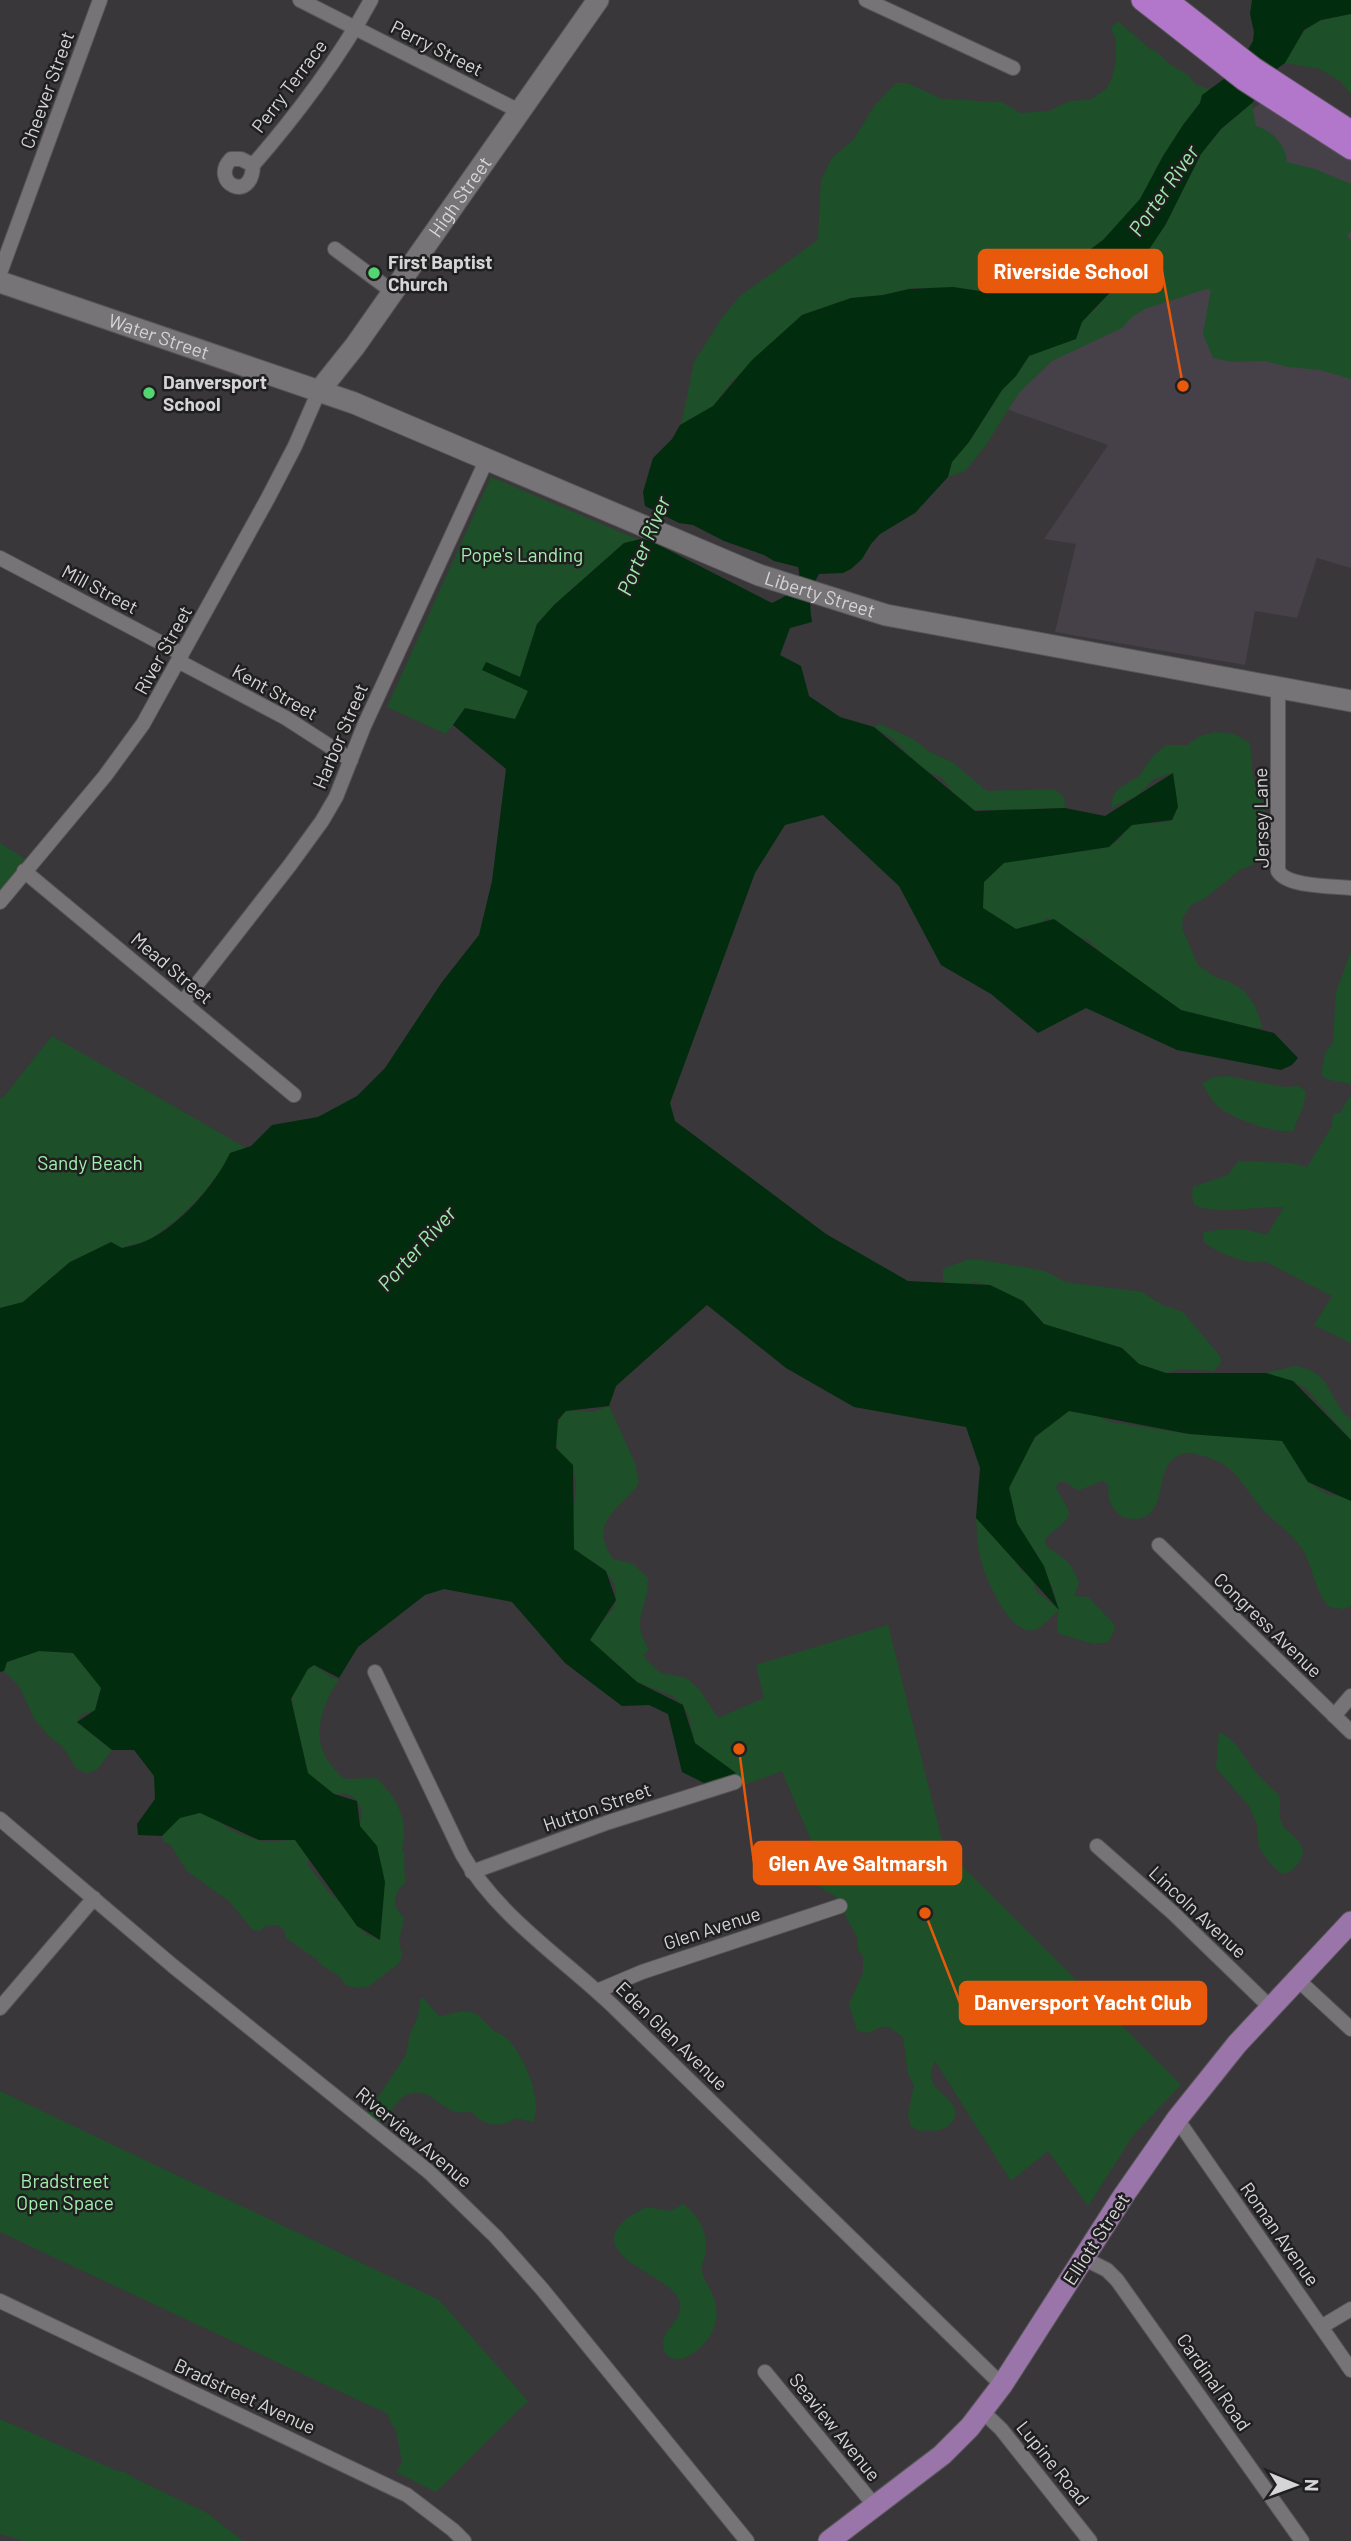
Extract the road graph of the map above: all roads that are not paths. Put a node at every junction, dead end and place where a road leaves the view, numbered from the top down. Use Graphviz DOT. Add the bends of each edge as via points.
graph roads {
  1 [pos="100,0"];
  2 [pos="300,0"];
  3 [pos="371,0"];
  4 [pos="598,0"];
  5 [pos="866,0"];
  6 [pos="1125,0"];
  7 [pos="1142,0"];
  8 [pos="1167,0"];
  9 [pos="355,29"];
  10 [pos="1185,35"];
  11 [pos="1220,52"];
  12 [pos="1013,68"];
  13 [pos="1278,94"];
  14 [pos="519,111"];
  15 [pos="1351,131"];
  16 [pos="1351,149"];
  17 [pos="253,165"];
  18 [pos="335,249"];
  19 [pos="0,273"];
  20 [pos="0,282"];
  21 [pos="393,292"];
  22 [pos="318,391"];
  23 [pos="487,459"];
  24 [pos="0,558"];
  25 [pos="180,658"];
  26 [pos="1278,688"];
  27 [pos="1351,701"];
  28 [pos="351,760"];
  29 [pos="24,871"];
  30 [pos="1351,888"];
  31 [pos="0,902"];
  32 [pos="183,1002"];
  33 [pos="294,1096"];
  34 [pos="1159,1545"];
  35 [pos="375,1672"];
  36 [pos="1351,1696"];
  37 [pos="1334,1716"];
  38 [pos="1351,1732"];
  39 [pos="736,1782"];
  40 [pos="0,1819"];
  41 [pos="1097,1846"];
  42 [pos="472,1872"];
  43 [pos="94,1898"];
  44 [pos="839,1906"];
  45 [pos="1351,1922"];
  46 [pos="1297,1979"];
  47 [pos="597,1991"];
  48 [pos="1270,2007"];
  49 [pos="0,2008"];
  50 [pos="1351,2029"];
  51 [pos="1177,2119"];
  52 [pos="1083,2258"];
  53 [pos="0,2301"];
  54 [pos="1351,2309"];
  55 [pos="1321,2327"];
  56 [pos="1351,2370"];
  57 [pos="765,2372"];
  58 [pos="1002,2385"];
  59 [pos="983,2412"];
  60 [pos="875,2506"];
  61 [pos="1298,2540"];
  62 [pos="464,2541"];
  63 [pos="747,2541"];
  64 [pos="829,2541"];
  65 [pos="1090,2541"];
  1 -- 19 [label="street, Cheever Street"];
  2 -- 9 [label="street, Perry Street"];
  3 -- 9 [label="street, Perry Terrace"];
  4 -- 14 [label="street, High Street"];
  5 -- 12 [label="street"];
  6 -- 10 [label="highway"];
  7 -- 10 [label="highway"];
  8 -- 11 [label="highway"];
  9 -- 14 [label="street, Perry Street"];
  9 -- 17 [label="street, Perry Terrace"];
  10 -- 11 [label="highway"];
  11 -- 13 [label="highway"];
  13 -- 15 [label="highway"];
  13 -- 16 [label="highway"];
  14 -- 21 [label="street, High Street"];
  18 -- 21 [label="street"];
  20 -- 22 [label="street, Water Street"];
  21 -- 22 [label="street, High Street"];
  22 -- 23 [label="street, Liberty Street"];
  22 -- 25 [label="street, River Street" via="278,481"];
  23 -- 26 [label="street, Liberty Street" via="786,584 886,615"];
  23 -- 28 [label="street, Harbor Street"];
  24 -- 25 [label="street, Mill Street"];
  25 -- 28 [label="street, Kent Street"];
  25 -- 29 [label="street, River Street" via="118,760"];
  26 -- 27 [label="street, Liberty Street"];
  26 -- 30 [label="street, Jersey Lane" via="1278,871 1290,881"];
  28 -- 32 [label="street, Harbor Street" via="322,821"];
  29 -- 31 [label="street, River Street"];
  29 -- 32 [label="street, Mead Street"];
  32 -- 33 [label="street, Mead Street"];
  34 -- 37 [label="street, Congress Avenue"];
  35 -- 42 [label="street, Eden Glen Avenue"];
  36 -- 37 [label="street"];
  37 -- 38 [label="street, Congress Avenue"];
  39 -- 42 [label="street, Hutton Street"];
  40 -- 43 [label="street, Riverview Avenue"];
  41 -- 48 [label="street, Lincoln Avenue"];
  42 -- 47 [label="street, Eden Glen Avenue"];
  43 -- 49 [label="street"];
  43 -- 63 [label="street, Riverview Avenue" via="465,2205 542,2289"];
  44 -- 47 [label="street, Glen Avenue"];
  45 -- 46 [label="main road, Elliott Street"];
  46 -- 48 [label="main road, Elliott Street"];
  46 -- 50 [label="street"];
  47 -- 58 [label="street, Eden Glen Avenue"];
  48 -- 51 [label="main road, Elliott Street"];
  51 -- 52 [label="main road, Elliott Street"];
  51 -- 55 [label="street, Roman Avenue"];
  52 -- 58 [label="main road, Elliott Street"];
  52 -- 61 [label="street, Cardinal Road" via="1117,2280"];
  53 -- 62 [label="street, Bradstreet Avenue" via="407,2496"];
  54 -- 55 [label="street"];
  55 -- 56 [label="street, Roman Avenue"];
  57 -- 60 [label="street, Seaview Avenue"];
  58 -- 59 [label="main road, Elliott Street"];
  59 -- 60 [label="main road, Elliott Street" via="942,2455"];
  59 -- 65 [label="street, Lupine Road" via="1001,2428"];
  60 -- 64 [label="main road, Elliott Street"];
}
